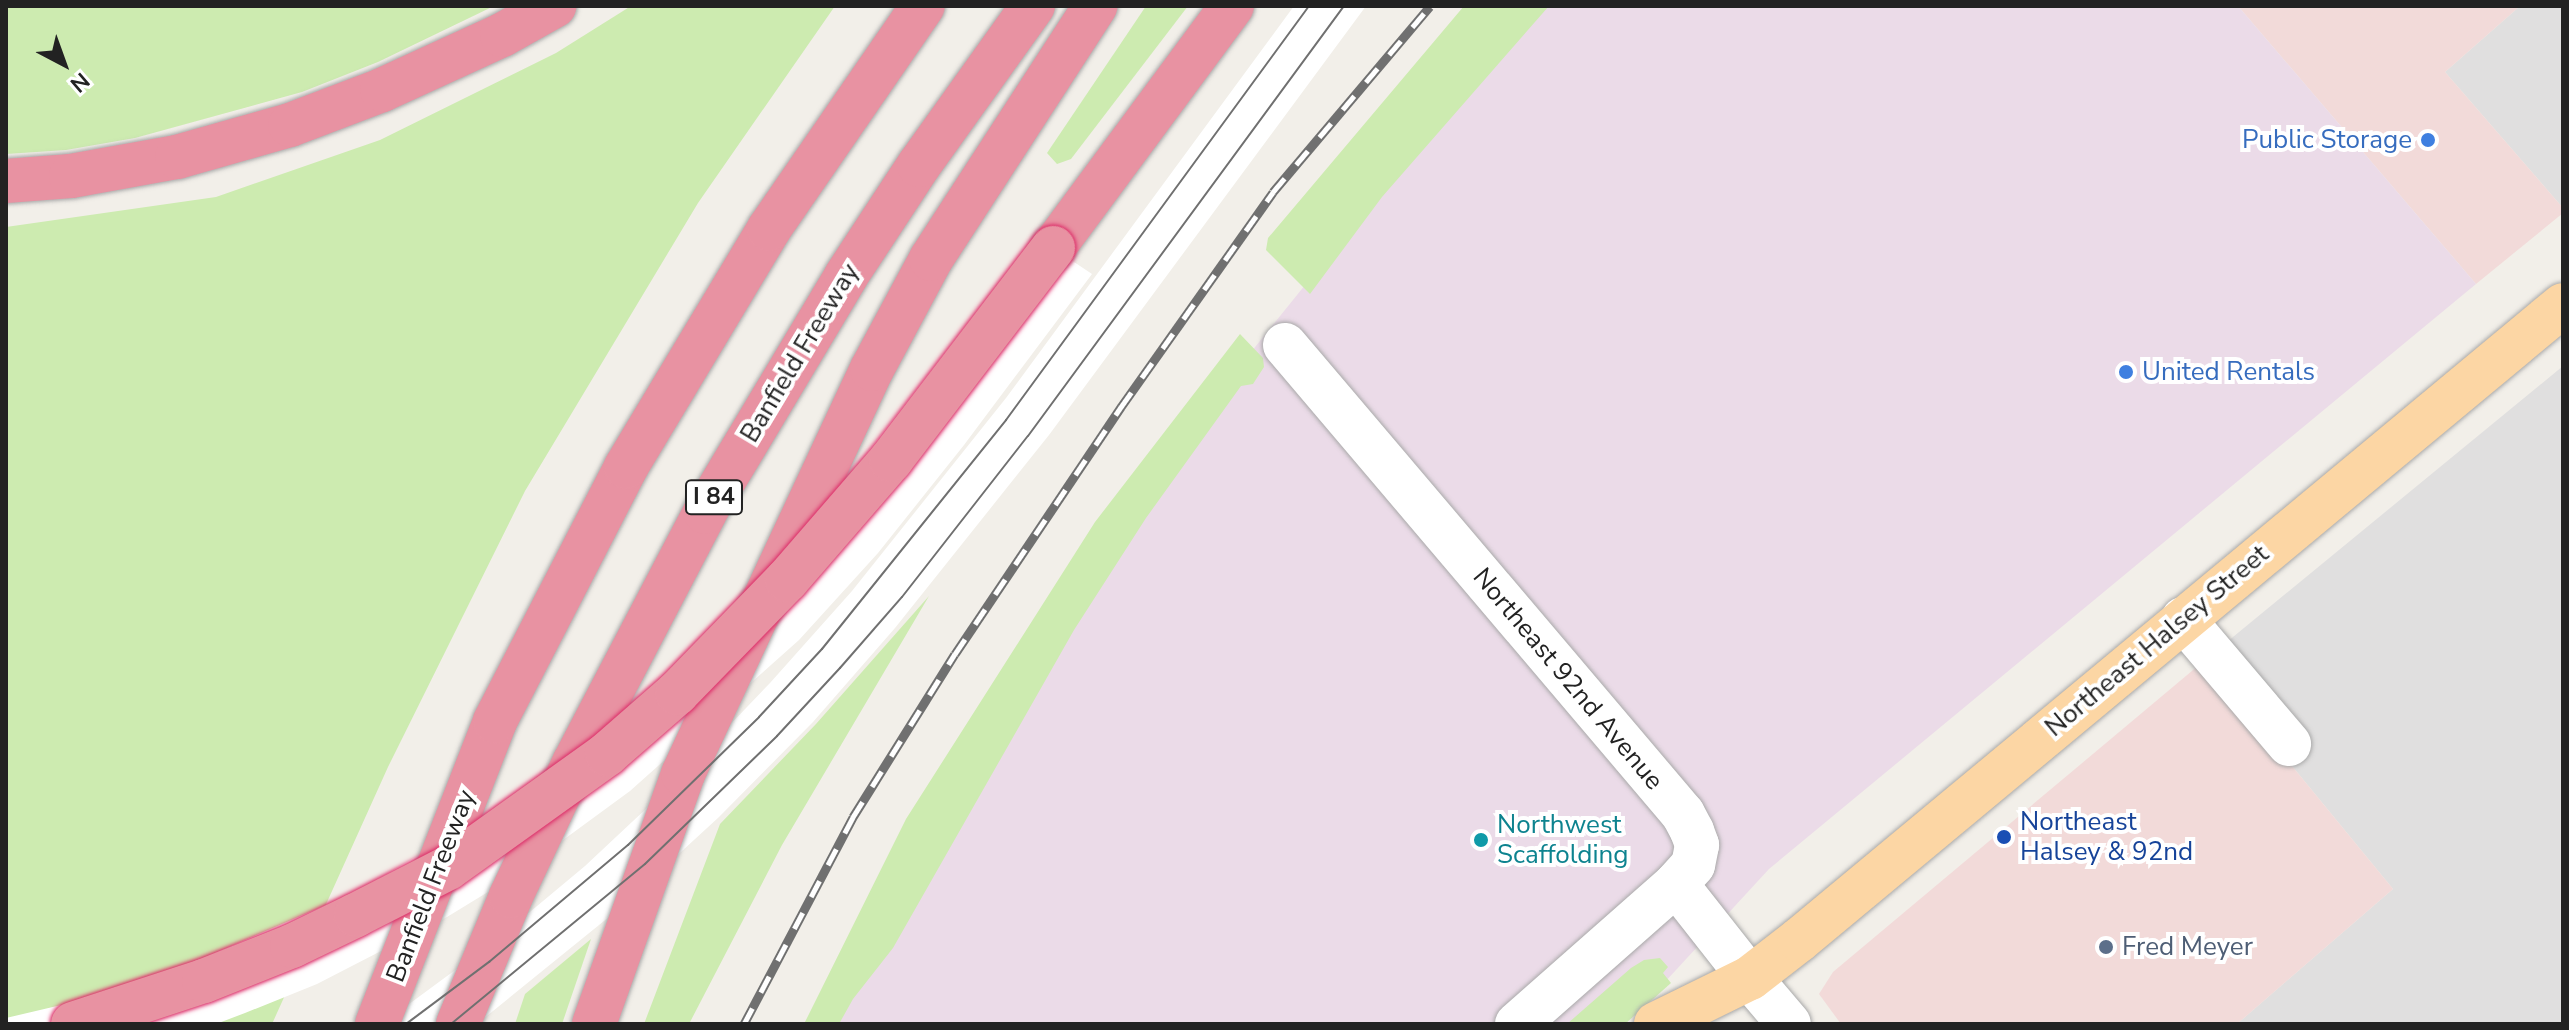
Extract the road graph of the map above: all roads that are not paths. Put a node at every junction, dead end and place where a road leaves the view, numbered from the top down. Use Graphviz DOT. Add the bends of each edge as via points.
graph roads {
  1 [pos="554,6"];
  2 [pos="923,6"];
  3 [pos="1033,6"];
  4 [pos="1095,6"];
  5 [pos="1232,6"];
  6 [pos="6,181"];
  7 [pos="2563,305"];
  8 [pos="1285,345"];
  9 [pos="2183,619"];
  10 [pos="2289,744"];
  11 [pos="1676,884"];
  12 [pos="1750,978"];
  13 [pos="73,1024"];
  14 [pos="377,1024"];
  15 [pos="458,1024"];
  16 [pos="594,1024"];
  17 [pos="1517,1024"];
  18 [pos="1656,1024"];
  19 [pos="1715,1024"];
  20 [pos="1789,1024"];
  1 -- 6 [label="highway" via="382,90 290,125 177,157 71,176"];
  2 -- 14 [label="highway, Banfield Freeway" via="769,229 619,480 495,721"];
  3 -- 15 [label="highway, Banfield Freeway / I 84" via="846,276 705,512 574,763"];
  4 -- 16 [label="highway" via="931,259 865,383 683,774"];
  5 -- 13 [label="highway, bridge" via="891,460 787,580 677,693 607,754 448,868 292,946"];
  7 -- 9 [label="main road, Northeast Halsey Street"];
  8 -- 11 [label="street, Northeast 92nd Avenue" via="1683,814 1697,845 1693,865"];
  9 -- 10 [label="street"];
  9 -- 12 [label="main road, Northeast Halsey Street"];
  11 -- 12 [label="street"];
  11 -- 17 [label="street"];
  12 -- 18 [label="main road, Northeast Halsey Street"];
  12 -- 19 [label="main road, Northeast Halsey Street"];
  12 -- 20 [label="street"];
}
